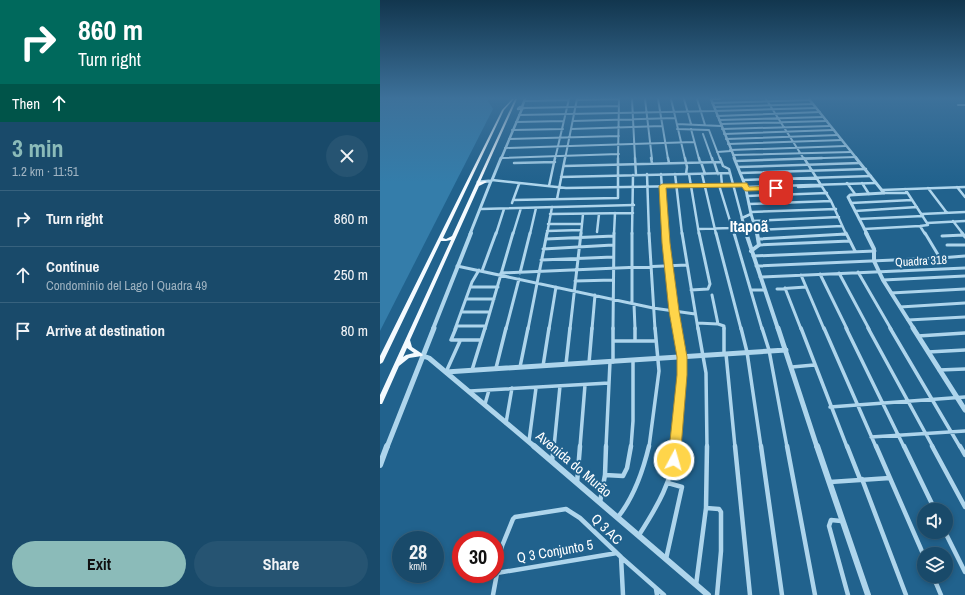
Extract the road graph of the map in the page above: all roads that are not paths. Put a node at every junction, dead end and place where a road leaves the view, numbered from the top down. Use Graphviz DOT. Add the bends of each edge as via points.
graph roads {
  1 [pos="662,126"];
  2 [pos="721,126"];
  3 [pos="494,127"];
  4 [pos="503,127"];
  5 [pos="514,127"];
  6 [pos="634,127"];
  7 [pos="648,127"];
  8 [pos="651,127"];
  9 [pos="769,127"];
  10 [pos="784,127"];
  11 [pos="795,127"];
  12 [pos="831,127"];
  13 [pos="619,128"];
  14 [pos="563,129"];
  15 [pos="571,129"];
  16 [pos="677,129"];
  17 [pos="691,129"];
  18 [pos="512,130"];
  19 [pos="834,130"];
  20 [pos="787,132"];
  21 [pos="704,134"];
  22 [pos="724,134"];
  23 [pos="838,135"];
  24 [pos="619,136"];
  25 [pos="569,137"];
  26 [pos="790,137"];
  27 [pos="561,138"];
  28 [pos="509,139"];
  29 [pos="726,139"];
  30 [pos="842,140"];
  31 [pos="694,142"];
  32 [pos="794,142"];
  33 [pos="680,143"];
  34 [pos="634,144"];
  35 [pos="650,144"];
  36 [pos="665,144"];
  37 [pos="728,144"];
  38 [pos="619,145"];
  39 [pos="559,146"];
  40 [pos="567,146"];
  41 [pos="846,146"];
  42 [pos="797,147"];
  43 [pos="505,148"];
  44 [pos="731,150"];
  45 [pos="492,152"];
  46 [pos="717,152"];
  47 [pos="851,152"];
  48 [pos="481,153"];
  49 [pos="801,153"];
  50 [pos="619,154"];
  51 [pos="556,156"];
  52 [pos="566,156"];
  53 [pos="733,156"];
  54 [pos="856,157"];
  55 [pos="502,158"];
  56 [pos="804,159"];
  57 [pos="735,161"];
  58 [pos="555,162"];
  59 [pos="686,162"];
  60 [pos="700,162"];
  61 [pos="713,162"];
  62 [pos="721,162"];
  63 [pos="514,163"];
  64 [pos="652,163"];
  65 [pos="669,163"];
  66 [pos="860,163"];
  67 [pos="619,164"];
  68 [pos="636,164"];
  69 [pos="808,165"];
  70 [pos="564,166"];
  71 [pos="738,167"];
  72 [pos="653,169"];
  73 [pos="866,169"];
  74 [pos="812,171"];
  75 [pos="730,173"];
  76 [pos="740,173"];
  77 [pos="647,174"];
  78 [pos="653,174"];
  79 [pos="661,174"];
  80 [pos="675,174"];
  81 [pos="688,174"];
  82 [pos="704,174"];
  83 [pos="719,174"];
  84 [pos="619,175"];
  85 [pos="634,175"];
  86 [pos="871,176"];
  87 [pos="561,177"];
  88 [pos="816,178"];
  89 [pos="743,180"];
  90 [pos="479,181"];
  91 [pos="490,181"];
  92 [pos="847,183"];
  93 [pos="862,183"];
  94 [pos="876,183"];
  95 [pos="519,184"];
  96 [pos="721,185"];
  97 [pos="734,185"];
  98 [pos="821,185"];
  99 [pos="549,186"];
  100 [pos="648,186"];
  101 [pos="662,186"];
  102 [pos="676,186"];
  103 [pos="691,186"];
  104 [pos="704,186"];
  105 [pos="618,187"];
  106 [pos="633,187"];
  107 [pos="746,187"];
  108 [pos="957,187"];
  109 [pos="965,187"];
  110 [pos="560,188"];
  111 [pos="928,188"];
  112 [pos="905,189"];
  113 [pos="882,190"];
  114 [pos="827,193"];
  115 [pos="884,193"];
  116 [pos="907,193"];
  117 [pos="855,194"];
  118 [pos="869,194"];
  119 [pos="964,195"];
  120 [pos="747,196"];
  121 [pos="557,199"];
  122 [pos="513,200"];
  123 [pos="912,200"];
  124 [pos="831,201"];
  125 [pos="512,203"];
  126 [pos="851,203"];
  127 [pos="749,204"];
  128 [pos="634,205"];
  129 [pos="552,207"];
  130 [pos="521,208"];
  131 [pos="536,208"];
  132 [pos="917,208"];
  133 [pos="481,209"];
  134 [pos="504,209"];
  135 [pos="836,209"];
  136 [pos="855,211"];
  137 [pos="965,212"];
  138 [pos="615,213"];
  139 [pos="633,213"];
  140 [pos="947,213"];
  141 [pos="550,214"];
  142 [pos="583,214"];
  143 [pos="599,214"];
  144 [pos="923,215"];
  145 [pos="751,216"];
  146 [pos="839,217"];
  147 [pos="742,218"];
  148 [pos="859,219"];
  149 [pos="953,221"];
  150 [pos="965,221"];
  151 [pos="927,223"];
  152 [pos="548,224"];
  153 [pos="582,224"];
  154 [pos="842,226"];
  155 [pos="920,226"];
  156 [pos="732,228"];
  157 [pos="698,229"];
  158 [pos="715,229"];
  159 [pos="864,229"];
  160 [pos="580,230"];
  161 [pos="756,230"];
  162 [pos="547,231"];
  163 [pos="597,232"];
  164 [pos="846,234"];
  165 [pos="614,236"];
  166 [pos="942,236"];
  167 [pos="964,236"];
  168 [pos="453,237"];
  169 [pos="580,238"];
  170 [pos="440,239"];
  171 [pos="546,239"];
  172 [pos="759,239"];
  173 [pos="850,241"];
  174 [pos="749,244"];
  175 [pos="947,245"];
  176 [pos="965,245"];
  177 [pos="613,246"];
  178 [pos="758,246"];
  179 [pos="578,248"];
  180 [pos="543,249"];
  181 [pos="855,251"];
  182 [pos="874,251"];
  183 [pos="752,254"];
  184 [pos="965,256"];
  185 [pos="613,257"];
  186 [pos="940,258"];
  187 [pos="577,259"];
  188 [pos="541,260"];
  189 [pos="874,261"];
  190 [pos="458,266"];
  191 [pos="669,266"];
  192 [pos="687,266"];
  193 [pos="756,266"];
  194 [pos="650,267"];
  195 [pos="631,268"];
  196 [pos="965,268"];
  197 [pos="613,269"];
  198 [pos="480,270"];
  199 [pos="576,270"];
  200 [pos="539,272"];
  201 [pos="858,272"];
  202 [pos="878,272"];
  203 [pos="520,273"];
  204 [pos="839,273"];
  205 [pos="501,274"];
  206 [pos="820,274"];
  207 [pos="801,275"];
  208 [pos="965,276"];
  209 [pos="760,277"];
  210 [pos="519,279"];
  211 [pos="613,280"];
  212 [pos="883,280"];
  213 [pos="575,281"];
  214 [pos="537,283"];
  215 [pos="471,287"];
  216 [pos="498,287"];
  217 [pos="556,287"];
  218 [pos="806,287"];
  219 [pos="785,288"];
  220 [pos="777,289"];
  221 [pos="965,289"];
  222 [pos="573,290"];
  223 [pos="691,290"];
  224 [pos="751,290"];
  225 [pos="764,290"];
  226 [pos="891,293"];
  227 [pos="595,295"];
  228 [pos="712,295"];
  229 [pos="466,299"];
  230 [pos="494,299"];
  231 [pos="613,299"];
  232 [pos="965,303"];
  233 [pos="633,304"];
  234 [pos="900,307"];
  235 [pos="653,308"];
  236 [pos="674,311"];
  237 [pos="462,312"];
  238 [pos="490,312"];
  239 [pos="695,314"];
  240 [pos="965,317"];
  241 [pos="908,320"];
  242 [pos="697,323"];
  243 [pos="718,324"];
  244 [pos="456,326"];
  245 [pos="486,326"];
  246 [pos="965,333"];
  247 [pos="918,336"];
  248 [pos="408,340"];
  249 [pos="481,340"];
  250 [pos="460,341"];
  251 [pos="613,341"];
  252 [pos="635,341"];
  253 [pos="656,341"];
  254 [pos="769,350"];
  255 [pos="786,350"];
  256 [pos="965,350"];
  257 [pos="747,352"];
  258 [pos="928,352"];
  259 [pos="725,354"];
  260 [pos="421,355"];
  261 [pos="703,355"];
  262 [pos="682,357"];
  263 [pos="658,358"];
  264 [pos="633,360"];
  265 [pos="380,362"];
  266 [pos="611,362"];
  267 [pos="588,363"];
  268 [pos="566,364"];
  269 [pos="814,365"];
  270 [pos="396,366"];
  271 [pos="543,366"];
  272 [pos="520,367"];
  273 [pos="792,367"];
  274 [pos="496,368"];
  275 [pos="472,370"];
  276 [pos="939,370"];
  277 [pos="964,370"];
  278 [pos="446,372"];
  279 [pos="609,383"];
  280 [pos="585,385"];
  281 [pos="560,386"];
  282 [pos="512,388"];
  283 [pos="536,388"];
  284 [pos="489,390"];
  285 [pos="470,392"];
  286 [pos="965,397"];
  287 [pos="958,398"];
  288 [pos="933,399"];
  289 [pos="908,401"];
  290 [pos="380,402"];
  291 [pos="882,403"];
  292 [pos="485,404"];
  293 [pos="857,405"];
  294 [pos="830,407"];
  295 [pos="965,410"];
  296 [pos="506,422"];
  297 [pos="965,431"];
  298 [pos="952,432"];
  299 [pos="925,433"];
  300 [pos="898,435"];
  301 [pos="871,437"];
  302 [pos="529,441"];
  303 [pos="965,455"];
  304 [pos="552,461"];
  305 [pos="380,465"];
  306 [pos="605,475"];
  307 [pos="890,478"];
  308 [pos="861,479"];
  309 [pos="829,482"];
  310 [pos="577,483"];
  311 [pos="668,483"];
  312 [pos="600,502"];
  313 [pos="932,503"];
  314 [pos="965,507"];
  315 [pos="706,508"];
  316 [pos="618,517"];
  317 [pos="843,521"];
  318 [pos="639,535"];
  319 [pos="948,539"];
  320 [pos="504,542"];
  321 [pos="920,547"];
  322 [pos="617,553"];
  323 [pos="621,557"];
  324 [pos="666,559"];
  325 [pos="504,572"];
  326 [pos="965,572"];
  327 [pos="496,583"];
  328 [pos="936,583"];
  329 [pos="696,585"];
  330 [pos="656,588"];
  331 [pos="493,595"];
  332 [pos="623,595"];
  333 [pos="657,595"];
  334 [pos="664,595"];
  335 [pos="708,595"];
  336 [pos="718,595"];
  337 [pos="750,595"];
  338 [pos="782,595"];
  339 [pos="815,595"];
  340 [pos="848,595"];
  341 [pos="868,595"];
  342 [pos="906,595"];
  343 [pos="942,595"];
  1 -- 36 [label="street"];
  2 -- 22 [label="street"];
  3 -- 48 [label="main road"];
  4 -- 45 [label="main road"];
  5 -- 18 [label="street"];
  6 -- 7 [label="street"];
  6 -- 13 [label="street"];
  6 -- 34 [label="street"];
  7 -- 8 [label="street"];
  7 -- 35 [label="street"];
  9 -- 10 [label="street"];
  10 -- 11 [label="street"];
  10 -- 20 [label="street"];
  12 -- 19 [label="street"];
  13 -- 15 [label="street"];
  13 -- 24 [label="street"];
  14 -- 18 [label="street"];
  14 -- 27 [label="street"];
  15 -- 25 [label="street"];
  16 -- 17 [label="street"];
  16 -- 33 [label="street"];
  17 -- 31 [label="street"];
  17 -- 46 [label="street" via="709,130"];
  18 -- 28 [label="street"];
  19 -- 20 [label="street"];
  19 -- 23 [label="street"];
  20 -- 22 [label="street"];
  20 -- 26 [label="street"];
  21 -- 61 [label="street"];
  22 -- 29 [label="street"];
  23 -- 26 [label="street"];
  23 -- 30 [label="street"];
  24 -- 25 [label="street"];
  24 -- 38 [label="street"];
  25 -- 27 [label="street"];
  25 -- 40 [label="street"];
  26 -- 29 [label="street"];
  26 -- 32 [label="street"];
  27 -- 28 [label="street"];
  27 -- 39 [label="street"];
  28 -- 43 [label="street"];
  29 -- 37 [label="street"];
  30 -- 32 [label="street"];
  30 -- 41 [label="street"];
  31 -- 33 [label="street"];
  31 -- 60 [label="street"];
  32 -- 37 [label="street"];
  32 -- 42 [label="street"];
  33 -- 36 [label="street"];
  33 -- 59 [label="street"];
  34 -- 35 [label="street"];
  34 -- 38 [label="street"];
  34 -- 68 [label="street"];
  35 -- 36 [label="street"];
  35 -- 64 [label="street"];
  36 -- 65 [label="street"];
  37 -- 44 [label="street"];
  38 -- 40 [label="street"];
  38 -- 50 [label="street"];
  39 -- 40 [label="street"];
  39 -- 43 [label="street"];
  39 -- 51 [label="street"];
  40 -- 52 [label="street"];
  41 -- 42 [label="street"];
  41 -- 47 [label="street"];
  42 -- 44 [label="street"];
  42 -- 49 [label="street"];
  43 -- 55 [label="street"];
  44 -- 46 [label="street"];
  44 -- 53 [label="street"];
  45 -- 48 [label="main road"];
  45 -- 90 [label="main road"];
  46 -- 62 [label="street"];
  47 -- 49 [label="street"];
  47 -- 54 [label="street"];
  48 -- 170 [label="main road"];
  49 -- 53 [label="street"];
  49 -- 56 [label="street"];
  50 -- 52 [label="street"];
  50 -- 67 [label="street"];
  51 -- 52 [label="street"];
  51 -- 55 [label="street"];
  51 -- 58 [label="street"];
  52 -- 70 [label="street"];
  53 -- 57 [label="street"];
  54 -- 56 [label="street"];
  54 -- 66 [label="street"];
  55 -- 91 [label="street"];
  56 -- 57 [label="street"];
  56 -- 69 [label="street"];
  57 -- 71 [label="street"];
  58 -- 63 [label="street"];
  58 -- 99 [label="street"];
  59 -- 60 [label="street"];
  59 -- 65 [label="street"];
  59 -- 81 [label="street"];
  60 -- 61 [label="street"];
  60 -- 82 [label="street"];
  61 -- 62 [label="street"];
  61 -- 83 [label="street"];
  62 -- 75 [label="street"];
  64 -- 65 [label="street"];
  64 -- 68 [label="street"];
  66 -- 69 [label="street"];
  66 -- 73 [label="street"];
  67 -- 68 [label="street"];
  67 -- 70 [label="street"];
  67 -- 84 [label="street"];
  68 -- 85 [label="street"];
  69 -- 71 [label="street"];
  69 -- 74 [label="street"];
  70 -- 87 [label="street"];
  71 -- 76 [label="street"];
  72 -- 78 [label="street"];
  73 -- 74 [label="street"];
  73 -- 86 [label="street"];
  74 -- 76 [label="street"];
  74 -- 88 [label="street"];
  75 -- 83 [label="street"];
  75 -- 97 [label="street"];
  76 -- 89 [label="street"];
  77 -- 78 [label="street"];
  77 -- 85 [label="street"];
  77 -- 100 [label="street"];
  78 -- 79 [label="street"];
  79 -- 80 [label="street"];
  79 -- 101 [label="street"];
  80 -- 81 [label="street"];
  80 -- 102 [label="street"];
  81 -- 82 [label="street"];
  81 -- 103 [label="street"];
  82 -- 83 [label="street"];
  82 -- 104 [label="street"];
  83 -- 96 [label="street"];
  84 -- 85 [label="street"];
  84 -- 87 [label="street"];
  84 -- 105 [label="street"];
  85 -- 106 [label="street"];
  86 -- 88 [label="street"];
  86 -- 94 [label="street"];
  87 -- 110 [label="street"];
  88 -- 89 [label="street"];
  88 -- 98 [label="street"];
  89 -- 107 [label="street"];
  90 -- 91 [label="main road"];
  90 -- 91 [label="main road"];
  90 -- 168 [label="main road"];
  91 -- 95 [label="street"];
  91 -- 133 [label="street"];
  92 -- 93 [label="street"];
  92 -- 98 [label="street"];
  92 -- 117 [label="street"];
  93 -- 94 [label="street"];
  93 -- 118 [label="street"];
  94 -- 113 [label="street"];
  95 -- 99 [label="street"];
  95 -- 122 [label="street"];
  96 -- 97 [label="street"];
  96 -- 104 [label="street"];
  96 -- 156 [label="street"];
  97 -- 107 [label="street"];
  97 -- 147 [label="street"];
  98 -- 107 [label="street"];
  98 -- 114 [label="street"];
  99 -- 110 [label="street"];
  100 -- 101 [label="street"];
  100 -- 106 [label="street"];
  100 -- 194 [label="street"];
  101 -- 102 [label="street"];
  101 -- 191 [label="street"];
  102 -- 103 [label="street"];
  102 -- 192 [label="street"];
  103 -- 104 [label="street"];
  103 -- 157 [label="street"];
  104 -- 158 [label="street"];
  105 -- 106 [label="street"];
  105 -- 110 [label="street"];
  105 -- 121 [label="street" via="616,198"];
  106 -- 128 [label="street"];
  107 -- 120 [label="street"];
  108 -- 109 [label="street"];
  108 -- 111 [label="street"];
  108 -- 119 [label="street"];
  110 -- 121 [label="street"];
  111 -- 112 [label="street"];
  111 -- 140 [label="street"];
  112 -- 113 [label="street"];
  112 -- 116 [label="street"];
  113 -- 115 [label="street"];
  114 -- 120 [label="street"];
  114 -- 124 [label="street"];
  115 -- 116 [label="street"];
  115 -- 118 [label="street"];
  116 -- 123 [label="street"];
  117 -- 118 [label="street"];
  117 -- 126 [label="street" via="848,196"];
  120 -- 127 [label="street"];
  121 -- 122 [label="street"];
  122 -- 125 [label="street"];
  123 -- 126 [label="street"];
  123 -- 132 [label="street"];
  124 -- 127 [label="street"];
  124 -- 135 [label="street"];
  126 -- 136 [label="street"];
  127 -- 145 [label="street"];
  128 -- 129 [label="street"];
  128 -- 139 [label="street"];
  129 -- 131 [label="street"];
  129 -- 141 [label="street"];
  130 -- 131 [label="street"];
  130 -- 134 [label="street"];
  130 -- 205 [label="street"];
  131 -- 203 [label="street"];
  132 -- 136 [label="street"];
  132 -- 144 [label="street"];
  133 -- 134 [label="street"];
  133 -- 190 [label="street"];
  134 -- 198 [label="street" via="491,249"];
  135 -- 145 [label="street"];
  135 -- 146 [label="street"];
  136 -- 148 [label="street"];
  137 -- 140 [label="street"];
  138 -- 139 [label="street"];
  138 -- 143 [label="street"];
  138 -- 165 [label="street"];
  139 -- 195 [label="street"];
  140 -- 144 [label="street"];
  141 -- 142 [label="street"];
  141 -- 152 [label="street"];
  142 -- 143 [label="street"];
  142 -- 153 [label="street"];
  143 -- 163 [label="street"];
  144 -- 148 [label="street"];
  144 -- 151 [label="street"];
  145 -- 146 [label="street"];
  145 -- 147 [label="street"];
  145 -- 161 [label="street"];
  146 -- 154 [label="street"];
  147 -- 174 [label="street"];
  148 -- 159 [label="street"];
  149 -- 150 [label="street"];
  149 -- 151 [label="street"];
  149 -- 167 [label="street"];
  151 -- 155 [label="street" via="928,225"];
  152 -- 153 [label="street"];
  152 -- 162 [label="street"];
  153 -- 160 [label="street"];
  154 -- 161 [label="street"];
  154 -- 164 [label="street"];
  155 -- 159 [label="street"];
  155 -- 186 [label="street"];
  156 -- 158 [label="street"];
  156 -- 224 [label="street"];
  157 -- 158 [label="street"];
  157 -- 223 [label="street" via="710,286 708,289"];
  158 -- 257 [label="street"];
  159 -- 182 [label="street"];
  160 -- 162 [label="street"];
  160 -- 169 [label="street"];
  161 -- 172 [label="street"];
  162 -- 171 [label="street"];
  164 -- 172 [label="street"];
  164 -- 173 [label="street"];
  165 -- 169 [label="street"];
  165 -- 177 [label="street"];
  166 -- 167 [label="street"];
  168 -- 170 [label="main road"];
  168 -- 248 [label="main road"];
  169 -- 171 [label="street"];
  169 -- 179 [label="street"];
  170 -- 265 [label="main road"];
  171 -- 180 [label="street"];
  172 -- 178 [label="street"];
  173 -- 178 [label="street"];
  173 -- 181 [label="street"];
  174 -- 178 [label="street"];
  174 -- 183 [label="street"];
  175 -- 176 [label="street"];
  177 -- 179 [label="street"];
  177 -- 185 [label="street"];
  178 -- 183 [label="street"];
  179 -- 180 [label="street"];
  179 -- 187 [label="street"];
  180 -- 188 [label="street"];
  181 -- 182 [label="street"];
  181 -- 183 [label="street"];
  182 -- 189 [label="street"];
  183 -- 193 [label="street"];
  184 -- 186 [label="street"];
  185 -- 187 [label="street"];
  185 -- 197 [label="street"];
  186 -- 189 [label="street"];
  187 -- 188 [label="street"];
  187 -- 199 [label="street"];
  188 -- 200 [label="street"];
  189 -- 193 [label="street"];
  189 -- 202 [label="street"];
  190 -- 198 [label="street"];
  190 -- 260 [label="street"];
  191 -- 192 [label="street"];
  191 -- 194 [label="street"];
  191 -- 236 [label="street"];
  192 -- 223 [label="street"];
  193 -- 209 [label="street"];
  194 -- 195 [label="street"];
  194 -- 235 [label="street"];
  195 -- 197 [label="street"];
  195 -- 233 [label="street"];
  196 -- 202 [label="street, Quadra 318"];
  197 -- 199 [label="street"];
  197 -- 211 [label="street"];
  198 -- 205 [label="street"];
  198 -- 215 [label="street"];
  199 -- 200 [label="street"];
  199 -- 213 [label="street"];
  200 -- 203 [label="street"];
  200 -- 214 [label="street"];
  201 -- 202 [label="street, Quadra 318"];
  201 -- 204 [label="street, Quadra 318"];
  201 -- 288 [label="street"];
  202 -- 212 [label="street"];
  203 -- 205 [label="street"];
  204 -- 206 [label="street, Quadra 318"];
  204 -- 289 [label="street"];
  205 -- 210 [label="street"];
  205 -- 216 [label="street"];
  206 -- 207 [label="street, Quadra 318"];
  206 -- 291 [label="street"];
  207 -- 209 [label="street, Quadra 318"];
  207 -- 218 [label="street"];
  208 -- 212 [label="street"];
  209 -- 225 [label="street"];
  210 -- 214 [label="street"];
  210 -- 274 [label="street"];
  211 -- 213 [label="street"];
  211 -- 231 [label="street"];
  212 -- 226 [label="street"];
  213 -- 222 [label="street"];
  214 -- 217 [label="street"];
  214 -- 272 [label="street"];
  215 -- 216 [label="street"];
  215 -- 229 [label="street"];
  216 -- 230 [label="street"];
  217 -- 222 [label="street"];
  217 -- 271 [label="street"];
  218 -- 219 [label="street"];
  218 -- 293 [label="street"];
  219 -- 220 [label="street"];
  219 -- 269 [label="street"];
  221 -- 226 [label="street"];
  222 -- 227 [label="street"];
  222 -- 268 [label="street"];
  223 -- 239 [label="street"];
  224 -- 225 [label="street"];
  224 -- 254 [label="street"];
  225 -- 255 [label="street"];
  226 -- 234 [label="street"];
  227 -- 231 [label="street"];
  227 -- 267 [label="street"];
  228 -- 243 [label="street"];
  229 -- 230 [label="street"];
  229 -- 237 [label="street"];
  230 -- 238 [label="street"];
  231 -- 233 [label="street"];
  231 -- 251 [label="street"];
  232 -- 234 [label="street"];
  233 -- 235 [label="street"];
  233 -- 252 [label="street"];
  234 -- 241 [label="street"];
  235 -- 236 [label="street"];
  235 -- 253 [label="street"];
  236 -- 239 [label="street"];
  236 -- 262 [label="street"];
  237 -- 238 [label="street"];
  237 -- 244 [label="street"];
  238 -- 245 [label="street"];
  239 -- 242 [label="street"];
  240 -- 241 [label="street"];
  241 -- 247 [label="street"];
  242 -- 243 [label="street"];
  242 -- 261 [label="street"];
  243 -- 259 [label="street" via="724,326"];
  244 -- 245 [label="street"];
  244 -- 250 [label="street" via="452,340"];
  245 -- 249 [label="street"];
  246 -- 247 [label="street"];
  247 -- 258 [label="street"];
  248 -- 260 [label="main road" via="410,348"];
  248 -- 270 [label="main road"];
  249 -- 250 [label="street"];
  249 -- 275 [label="street"];
  250 -- 278 [label="street"];
  251 -- 252 [label="street"];
  251 -- 266 [label="street"];
  252 -- 253 [label="street"];
  253 -- 263 [label="street"];
  254 -- 255 [label="street"];
  254 -- 257 [label="street"];
  254 -- 339 [label="street"];
  255 -- 273 [label="street"];
  256 -- 258 [label="street"];
  257 -- 259 [label="street"];
  257 -- 338 [label="street"];
  258 -- 276 [label="street"];
  259 -- 261 [label="street"];
  259 -- 337 [label="street"];
  260 -- 270 [label="main road" via="408,356"];
  260 -- 278 [label="street, Avenida do Murão" via="429,358"];
  260 -- 305 [label="street"];
  261 -- 262 [label="street"];
  261 -- 315 [label="street" via="706,373"];
  262 -- 263 [label="street"];
  262 -- 311 [label="street" via="676,445"];
  263 -- 264 [label="street"];
  263 -- 316 [label="street" via="659,371 645,463 632,496"];
  264 -- 266 [label="street"];
  264 -- 306 [label="street" via="632,448 623,476"];
  266 -- 267 [label="street"];
  266 -- 279 [label="street"];
  267 -- 268 [label="street"];
  268 -- 271 [label="street"];
  269 -- 273 [label="street"];
  269 -- 294 [label="street"];
  270 -- 290 [label="main road"];
  271 -- 272 [label="street"];
  272 -- 274 [label="street"];
  273 -- 309 [label="street"];
  274 -- 275 [label="street"];
  275 -- 278 [label="street"];
  276 -- 277 [label="street"];
  276 -- 287 [label="street"];
  278 -- 285 [label="street, Avenida do Murão"];
  279 -- 280 [label="street"];
  279 -- 306 [label="street"];
  280 -- 281 [label="street"];
  280 -- 310 [label="street"];
  281 -- 283 [label="street"];
  281 -- 304 [label="street"];
  282 -- 283 [label="street"];
  282 -- 284 [label="street"];
  282 -- 296 [label="street"];
  283 -- 302 [label="street"];
  284 -- 285 [label="street"];
  284 -- 292 [label="street"];
  285 -- 292 [label="street, Avenida do Murão"];
  286 -- 287 [label="street"];
  287 -- 288 [label="street"];
  287 -- 295 [label="street"];
  288 -- 289 [label="street"];
  288 -- 298 [label="street"];
  289 -- 291 [label="street"];
  289 -- 299 [label="street"];
  291 -- 293 [label="street"];
  291 -- 300 [label="street"];
  292 -- 296 [label="street, Avenida do Murão"];
  293 -- 294 [label="street"];
  293 -- 301 [label="street"];
  294 -- 308 [label="street"];
  296 -- 302 [label="street, Avenida do Murão"];
  297 -- 298 [label="street"];
  298 -- 299 [label="street"];
  298 -- 303 [label="street"];
  299 -- 300 [label="street"];
  299 -- 314 [label="street"];
  300 -- 301 [label="street"];
  300 -- 313 [label="street"];
  301 -- 307 [label="street"];
  302 -- 304 [label="street, Avenida do Murão"];
  304 -- 310 [label="street, Avenida do Murão"];
  306 -- 312 [label="street"];
  307 -- 308 [label="street"];
  307 -- 321 [label="street"];
  308 -- 309 [label="street"];
  308 -- 342 [label="street"];
  309 -- 317 [label="street"];
  310 -- 312 [label="street, Avenida do Murão"];
  311 -- 318 [label="street" via="655,511"];
  311 -- 324 [label="street" via="682,487"];
  312 -- 316 [label="street, Avenida do Murão"];
  315 -- 329 [label="street"];
  315 -- 336 [label="street" via="719,509 721,512"];
  316 -- 318 [label="street, Avenida do Murão"];
  317 -- 340 [label="street" via="831,520 829,526"];
  317 -- 341 [label="street"];
  318 -- 324 [label="street, Avenida do Murão"];
  319 -- 326 [label="street"];
  320 -- 322 [label="street, Q 3 AC" via="515,517 566,509 580,518"];
  322 -- 323 [label="street, Q 3 AC"];
  322 -- 325 [label="street, Q 3 Conjunto 5"];
  323 -- 330 [label="street"];
  323 -- 332 [label="street, Q 3 AC"];
  324 -- 329 [label="street, Avenida do Murão"];
  327 -- 331 [label="street"];
  328 -- 343 [label="street"];
  329 -- 335 [label="street, Avenida do Murão"];
  330 -- 333 [label="street"];
  330 -- 334 [label="street"];
}
